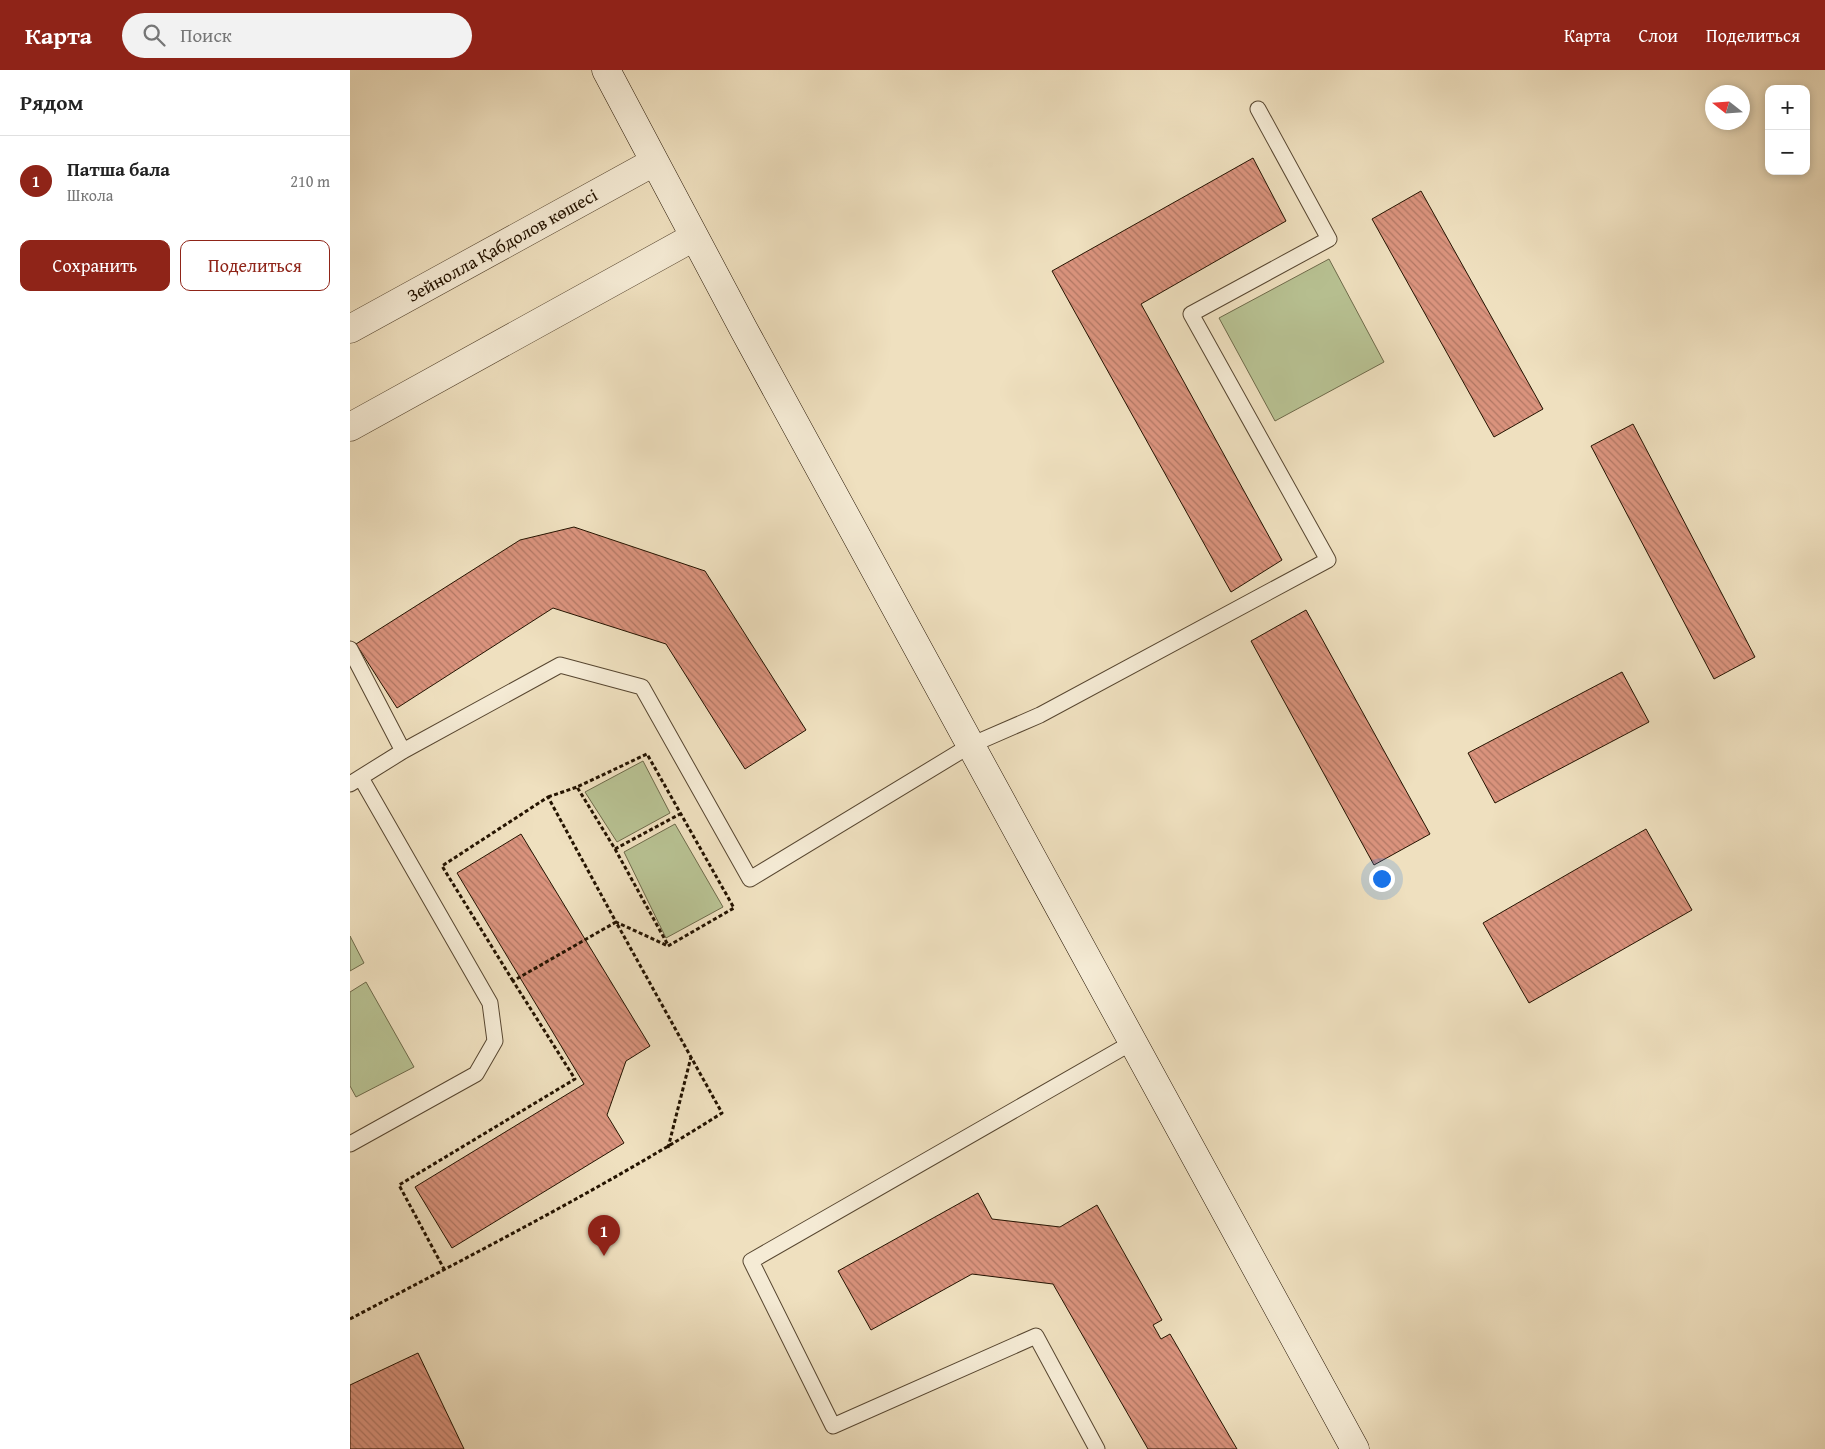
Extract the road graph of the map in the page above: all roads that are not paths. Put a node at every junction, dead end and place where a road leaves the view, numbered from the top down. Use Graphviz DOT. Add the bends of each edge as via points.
graph roads {
  1 [pos="606,70"];
  2 [pos="1258,109"];
  3 [pos="654,162"];
  4 [pos="694,237"];
  5 [pos="350,329"];
  6 [pos="350,428"];
  7 [pos="350,649"];
  8 [pos="971,744"];
  9 [pos="403,751"];
  10 [pos="356,781"];
  11 [pos="1133,1042"];
  12 [pos="350,1144"];
  13 [pos="1097,1449"];
  14 [pos="1355,1449"];
  1 -- 3 [label="street"];
  2 -- 8 [label="lane" via="1329,239 1191,314 1328,560 1040,715"];
  3 -- 4 [label="street"];
  3 -- 5 [label="street, Зейнолла Қабдолов көшесі"];
  4 -- 6 [label="street"];
  4 -- 8 [label="street"];
  7 -- 9 [label="lane"];
  8 -- 9 [label="lane" via="750,879 642,687 560,665"];
  8 -- 11 [label="street"];
  9 -- 10 [label="lane"];
  10 -- 12 [label="lane" via="490,1002 495,1041 476,1074"];
  11 -- 13 [label="lane" via="751,1261 833,1426 1036,1336"];
  11 -- 14 [label="street"];
}
